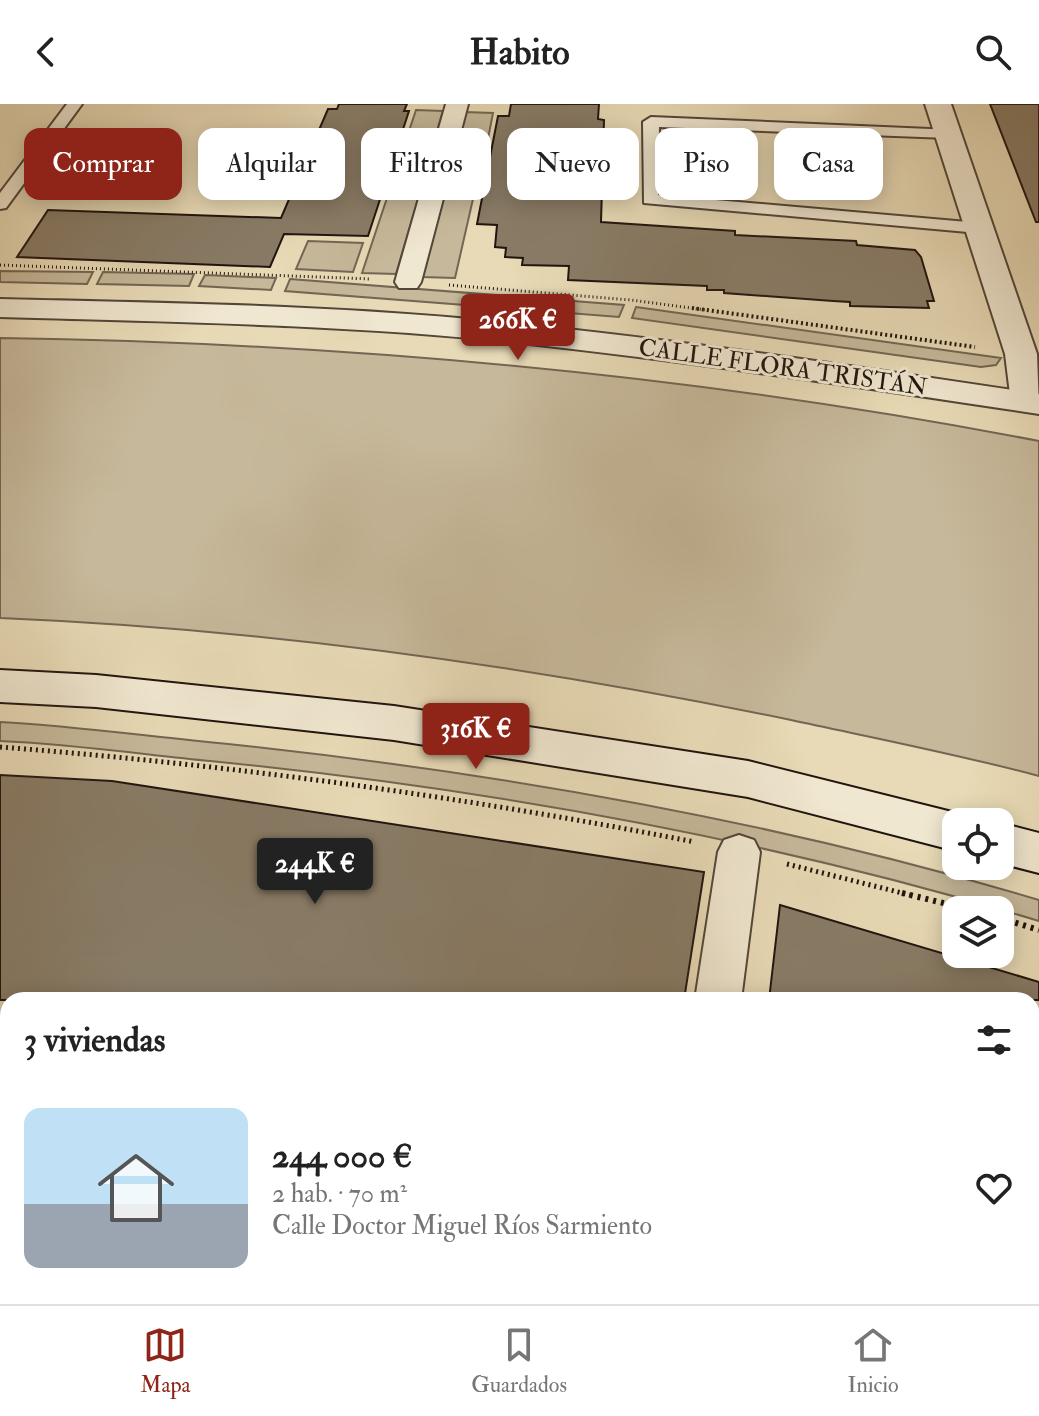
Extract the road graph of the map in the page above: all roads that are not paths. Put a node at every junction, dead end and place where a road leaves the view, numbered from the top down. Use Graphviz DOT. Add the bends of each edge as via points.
graph roads {
  1 [pos="75,104"];
  2 [pos="457,104"];
  3 [pos="938,104"];
  4 [pos="796,114"];
  5 [pos="890,131"];
  6 [pos="948,133"];
  7 [pos="0,204"];
  8 [pos="833,228"];
  9 [pos="981,234"];
  10 [pos="408,282"];
  11 [pos="0,308"];
  12 [pos="1033,403"];
  13 [pos="0,686"];
  14 [pos="942,828"];
  15 [pos="1014,847"];
  16 [pos="739,852"];
  17 [pos="1039,853"];
  18 [pos="719,992"];
  1 -- 7 [label="lane"];
  2 -- 10 [label="street"];
  3 -- 6 [label="street"];
  4 -- 5 [label="lane" via="874,119"];
  5 -- 6 [label="lane"];
  5 -- 9 [label="lane" via="651,122 650,199"];
  6 -- 9 [label="street"];
  8 -- 9 [label="lane"];
  9 -- 12 [label="street"];
  11 -- 12 [label="street, CALLE FLORA TRISTÁN" via="268,315 498,331 764,362"];
  13 -- 14 [label="street" via="394,723 748,779"];
  15 -- 17 [label="street"];
  16 -- 18 [label="street"];
}
